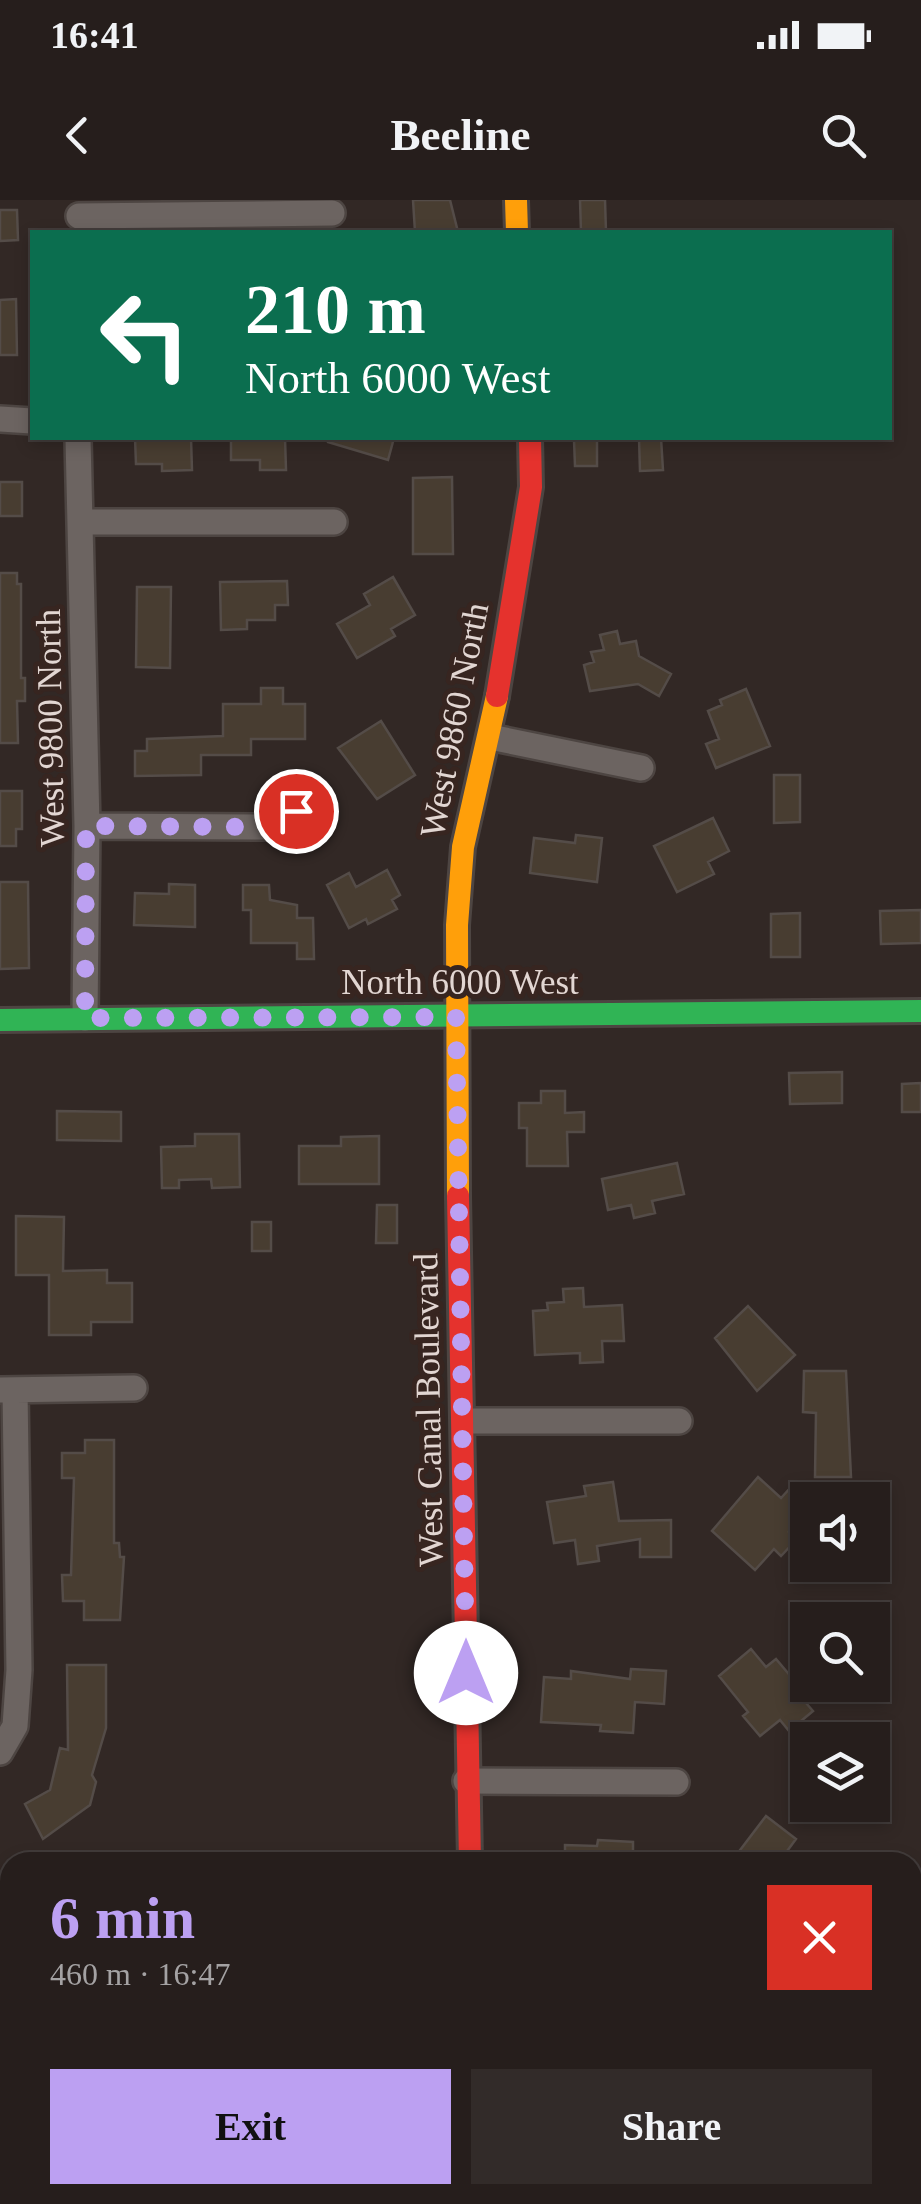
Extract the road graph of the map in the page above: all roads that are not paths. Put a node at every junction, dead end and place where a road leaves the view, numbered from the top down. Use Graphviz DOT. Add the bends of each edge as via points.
graph roads {
  1 [pos="516,200"];
  2 [pos="332,214"];
  3 [pos="79,216"];
  4 [pos="518,230"];
  5 [pos="0,419"];
  6 [pos="30,420"];
  7 [pos="78,440"];
  8 [pos="530,440"];
  9 [pos="82,522"];
  10 [pos="334,522"];
  11 [pos="490,737"];
  12 [pos="641,768"];
  13 [pos="296,811"];
  14 [pos="86,826"];
  15 [pos="921,1011"];
  16 [pos="456,1017"];
  17 [pos="85,1018"];
  18 [pos="0,1020"];
  19 [pos="134,1388"];
  20 [pos="8,1390"];
  21 [pos="465,1420"];
  22 [pos="678,1421"];
  23 [pos="0,1752"];
  24 [pos="466,1781"];
  25 [pos="676,1782"];
  26 [pos="470,1852"];
  1 -- 4 [label="street"];
  2 -- 3 [label="street"];
  5 -- 6 [label="street"];
  7 -- 9 [label="street, West 9800 North"];
  8 -- 11 [label="street, West 9860 North" via="530,488"];
  9 -- 10 [label="street"];
  9 -- 14 [label="street, West 9800 North"];
  11 -- 12 [label="street"];
  11 -- 16 [label="street, West 9860 North" via="463,846"];
  13 -- 14 [label="street" via="263,827"];
  14 -- 17 [label="street, West 9800 North"];
  15 -- 16 [label="street, North 6000 West"];
  16 -- 17 [label="street, North 6000 West"];
  16 -- 21 [label="street, West Canal Boulevard"];
  17 -- 18 [label="street, North 6000 West"];
  19 -- 20 [label="street"];
  20 -- 23 [label="street" via="19,1670 15,1726"];
  21 -- 22 [label="street"];
  21 -- 24 [label="street, West Canal Boulevard"];
  24 -- 25 [label="street"];
  24 -- 26 [label="street, West Canal Boulevard"];
}
